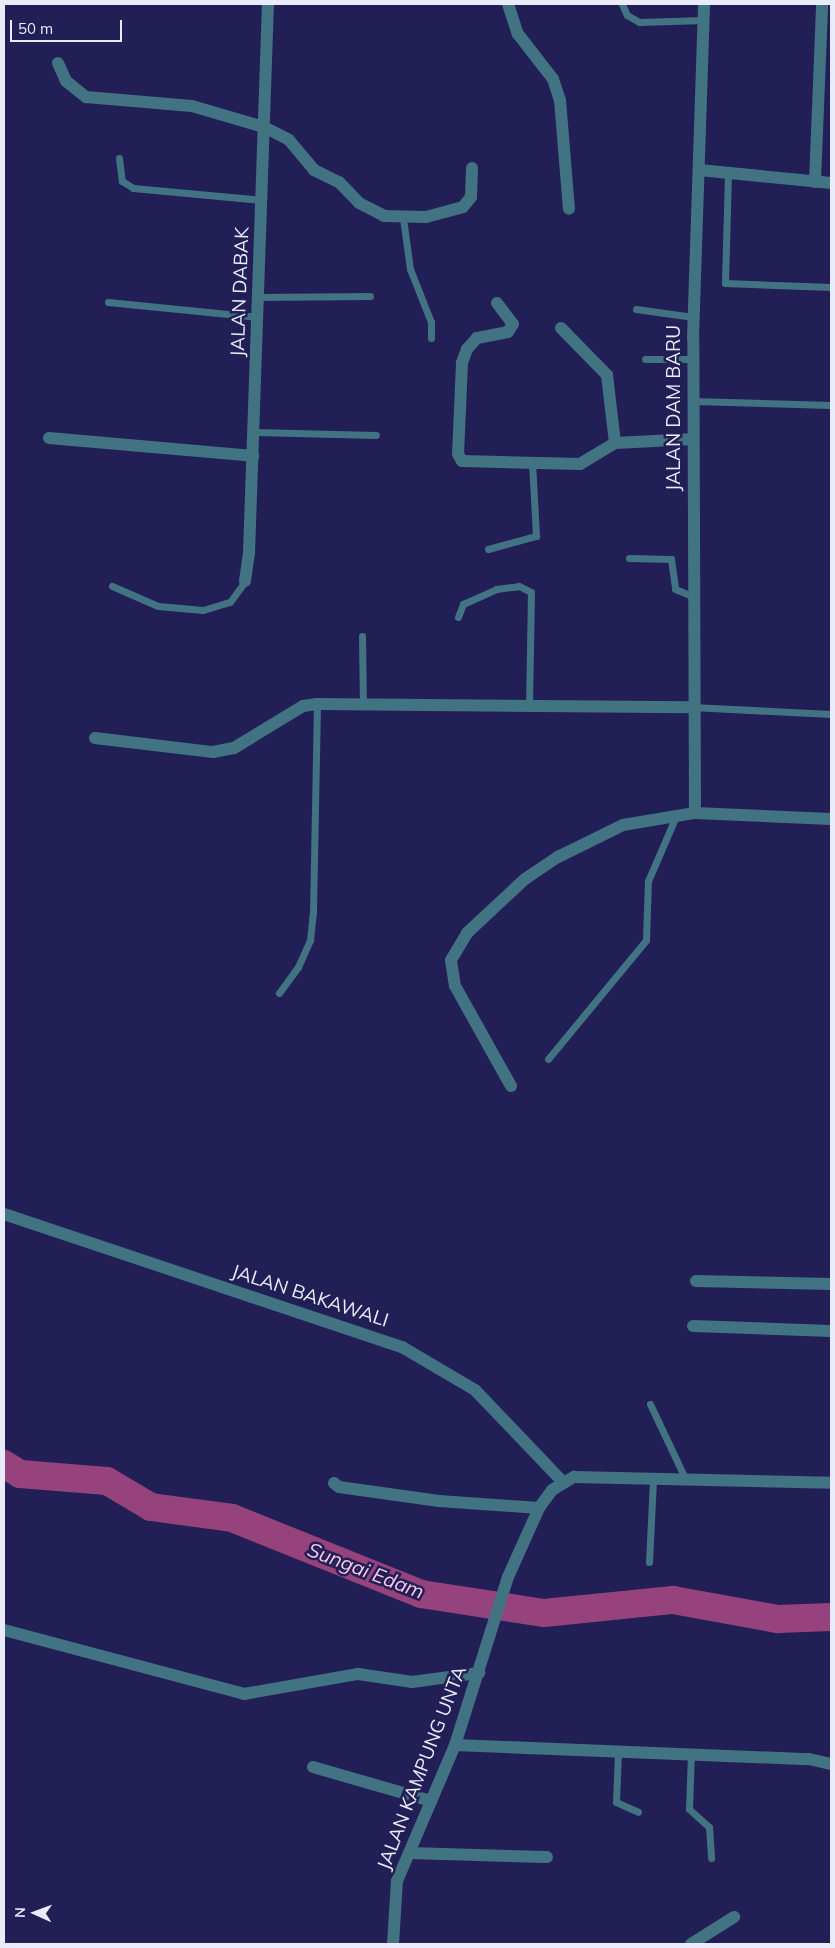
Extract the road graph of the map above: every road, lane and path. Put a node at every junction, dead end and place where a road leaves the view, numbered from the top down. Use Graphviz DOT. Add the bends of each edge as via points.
graph roads {
  1 [pos="268,4"];
  2 [pos="508,4"];
  3 [pos="622,4"];
  4 [pos="704,4"];
  5 [pos="822,4"];
  6 [pos="704,20"];
  7 [pos="58,63"];
  8 [pos="264,127"];
  9 [pos="119,158"];
  10 [pos="472,168"];
  11 [pos="698,170"];
  12 [pos="728,174"];
  13 [pos="815,182"];
  14 [pos="831,183"];
  15 [pos="262,200"];
  16 [pos="569,209"];
  17 [pos="403,218"];
  18 [pos="831,287"];
  19 [pos="370,296"];
  20 [pos="259,297"];
  21 [pos="108,302"];
  22 [pos="497,303"];
  23 [pos="636,309"];
  24 [pos="258,317"];
  25 [pos="693,317"];
  26 [pos="561,328"];
  27 [pos="431,338"];
  28 [pos="645,359"];
  29 [pos="693,359"];
  30 [pos="694,401"];
  31 [pos="831,405"];
  32 [pos="254,432"];
  33 [pos="376,435"];
  34 [pos="49,438"];
  35 [pos="693,440"];
  36 [pos="615,443"];
  37 [pos="253,456"];
  38 [pos="532,463"];
  39 [pos="488,549"];
  40 [pos="629,558"];
  41 [pos="245,581"];
  42 [pos="112,586"];
  43 [pos="692,596"];
  44 [pos="458,617"];
  45 [pos="362,636"];
  46 [pos="317,704"];
  47 [pos="363,704"];
  48 [pos="529,706"];
  49 [pos="692,707"];
  50 [pos="831,714"];
  51 [pos="95,738"];
  52 [pos="695,814"];
  53 [pos="676,816"];
  54 [pos="831,819"];
  55 [pos="279,993"];
  56 [pos="548,1059"];
  57 [pos="511,1086"];
  58 [pos="4,1214"];
  59 [pos="696,1281"];
  60 [pos="831,1284"];
  61 [pos="693,1326"];
  62 [pos="831,1331"];
  63 [pos="650,1404"];
  64 [pos="653,1479"];
  65 [pos="686,1480"];
  66 [pos="563,1482"];
  67 [pos="334,1483"];
  68 [pos="831,1483"];
  69 [pos="539,1508"];
  70 [pos="649,1562"];
  71 [pos="4,1630"];
  72 [pos="479,1673"];
  73 [pos="455,1745"];
  74 [pos="618,1752"];
  75 [pos="691,1754"];
  76 [pos="831,1764"];
  77 [pos="313,1768"];
  78 [pos="431,1801"];
  79 [pos="638,1812"];
  80 [pos="409,1853"];
  81 [pos="547,1857"];
  82 [pos="711,1858"];
  83 [pos="734,1916"];
  84 [pos="393,1944"];
  85 [pos="691,1944"];
  1 -- 8 [label="street, JALAN DABAK"];
  2 -- 16 [label="street" via="518,34 553,79 560,100"];
  3 -- 6 [label="lane" via="627,15 640,22"];
  4 -- 6 [label="street, JALAN DAM BARU"];
  5 -- 13 [label="street"];
  6 -- 11 [label="street, JALAN DAM BARU"];
  7 -- 8 [label="street" via="66,81 86,97 192,106"];
  8 -- 15 [label="street, JALAN DABAK"];
  8 -- 17 [label="street" via="289,140 314,170 339,182 359,203 384,216"];
  9 -- 15 [label="lane" via="122,181 133,188"];
  10 -- 17 [label="street" via="471,197 463,207 444,214"];
  11 -- 12 [label="street"];
  11 -- 25 [label="street, JALAN DAM BARU"];
  12 -- 13 [label="street"];
  12 -- 18 [label="lane" via="725,283"];
  13 -- 14 [label="street"];
  15 -- 20 [label="street, JALAN DABAK"];
  17 -- 27 [label="lane" via="410,269 431,322"];
  19 -- 20 [label="lane"];
  20 -- 24 [label="street, JALAN DABAK"];
  21 -- 24 [label="lane"];
  22 -- 38 [label="street" via="513,324 508,332 478,338 467,349 462,363 458,454 462,461"];
  23 -- 25 [label="lane"];
  24 -- 32 [label="street, JALAN DABAK"];
  25 -- 29 [label="street, JALAN DAM BARU"];
  26 -- 36 [label="street" via="607,375"];
  28 -- 29 [label="lane"];
  29 -- 30 [label="street, JALAN DAM BARU"];
  30 -- 31 [label="lane"];
  30 -- 35 [label="street, JALAN DAM BARU"];
  32 -- 33 [label="lane"];
  32 -- 37 [label="street, JALAN DABAK"];
  34 -- 37 [label="street"];
  35 -- 36 [label="street"];
  35 -- 43 [label="street, JALAN DAM BARU"];
  36 -- 38 [label="street" via="580,464"];
  37 -- 41 [label="street, JALAN DABAK"];
  38 -- 39 [label="lane" via="536,536"];
  40 -- 43 [label="lane" via="671,559 675,590"];
  41 -- 42 [label="lane" via="230,602 203,610 158,606"];
  43 -- 49 [label="street, JALAN DAM BARU"];
  44 -- 48 [label="lane" via="463,604 496,589 519,586 531,592"];
  45 -- 47 [label="lane"];
  46 -- 47 [label="street"];
  46 -- 51 [label="street" via="304,706 234,748 213,752"];
  46 -- 55 [label="lane" via="314,913 310,940 298,967"];
  47 -- 48 [label="street"];
  48 -- 49 [label="street"];
  49 -- 50 [label="lane"];
  49 -- 52 [label="street, JALAN DAM BARU"];
  52 -- 53 [label="street"];
  52 -- 54 [label="street"];
  53 -- 56 [label="lane" via="648,881 646,940"];
  53 -- 57 [label="street" via="612,829 558,857 525,879 458,944 451,960 455,986"];
  58 -- 66 [label="street, JALAN BAKAWALI" via="402,1347 475,1390"];
  59 -- 60 [label="street"];
  61 -- 62 [label="street"];
  63 -- 65 [label="lane"];
  64 -- 65 [label="street"];
  64 -- 66 [label="street" via="574,1477"];
  64 -- 70 [label="lane"];
  65 -- 68 [label="street"];
  66 -- 69 [label="street"];
  67 -- 69 [label="street" via="339,1487 439,1501"];
  69 -- 72 [label="street, JALAN KAMPUNG UNTA" via="508,1577"];
  71 -- 72 [label="street" via="244,1694 358,1674 412,1682"];
  72 -- 73 [label="street, JALAN KAMPUNG UNTA"];
  73 -- 74 [label="street"];
  73 -- 78 [label="street, JALAN KAMPUNG UNTA"];
  74 -- 75 [label="street"];
  74 -- 79 [label="lane" via="616,1802"];
  75 -- 76 [label="street" via="809,1759"];
  75 -- 82 [label="lane" via="689,1808 709,1828"];
  77 -- 78 [label="street"];
  78 -- 80 [label="street, JALAN KAMPUNG UNTA"];
  80 -- 81 [label="street"];
  80 -- 84 [label="street, JALAN KAMPUNG UNTA" via="397,1881"];
  83 -- 85 [label="street"];
}
